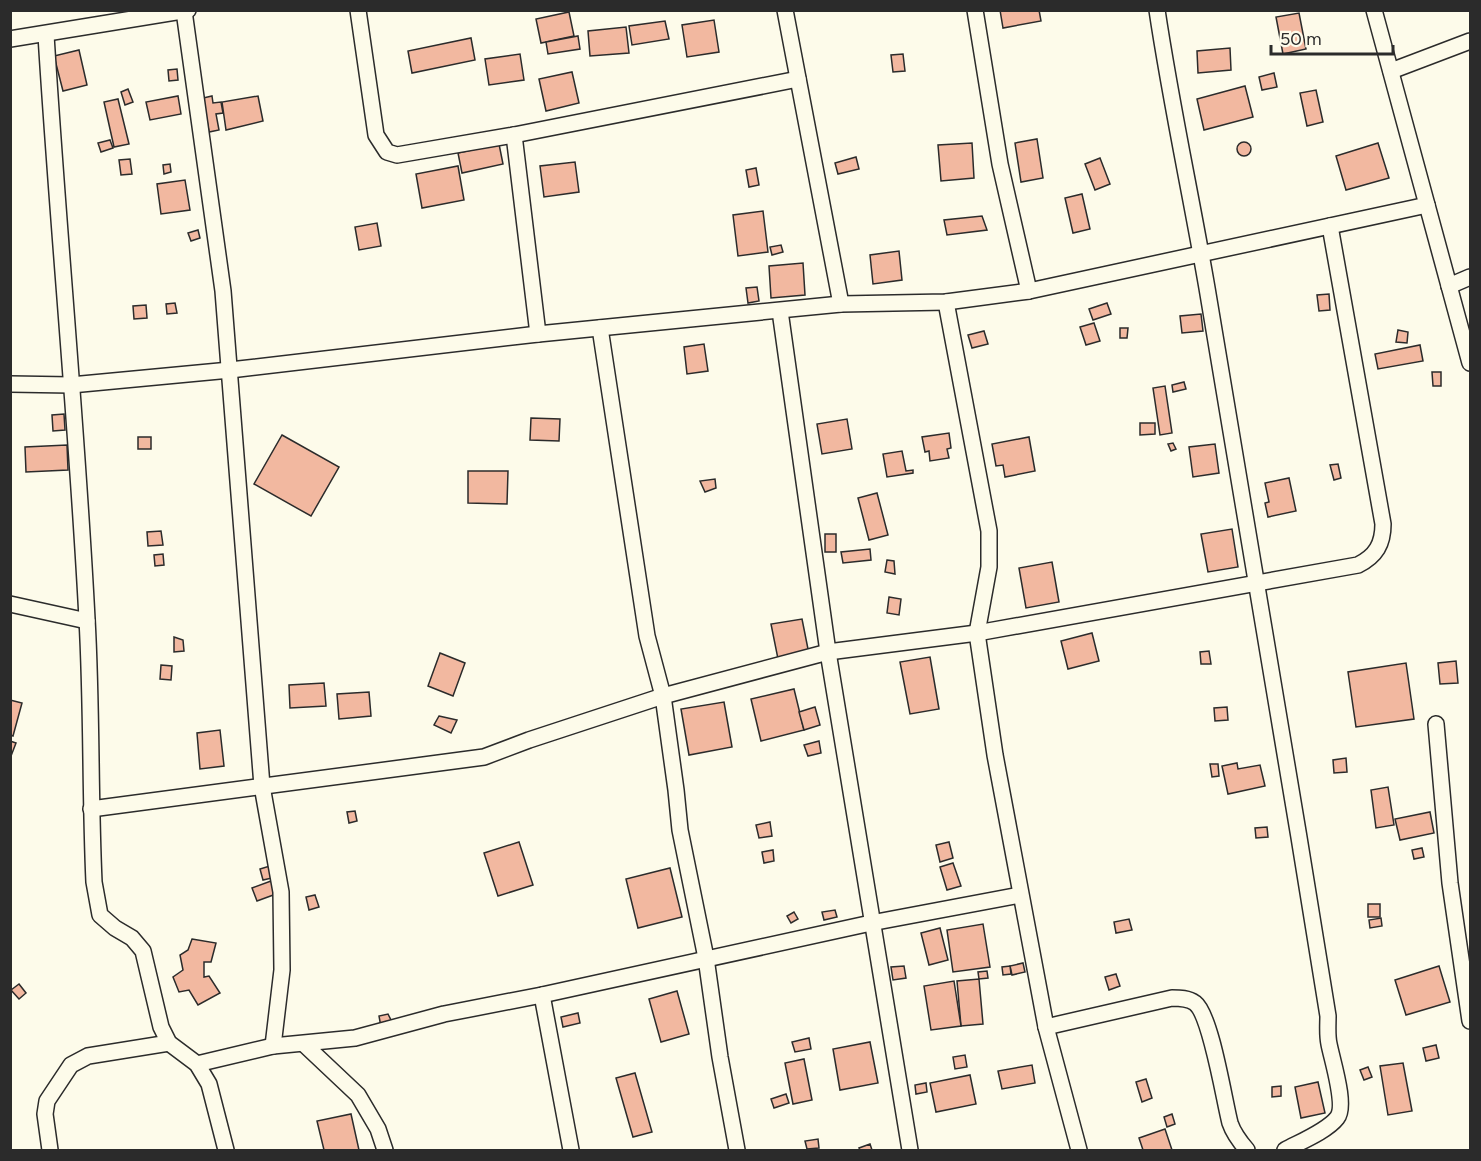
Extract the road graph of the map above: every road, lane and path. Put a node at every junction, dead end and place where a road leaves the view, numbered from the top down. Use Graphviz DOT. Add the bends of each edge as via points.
graph roads {
  1 [pos="358,10"];
  2 [pos="785,10"];
  3 [pos="975,10"];
  4 [pos="1157,10"];
  5 [pos="1374,10"];
  6 [pos="186,11"];
  7 [pos="46,35"];
  8 [pos="10,39"];
  9 [pos="1470,41"];
  10 [pos="1391,71"];
  11 [pos="798,79"];
  12 [pos="514,135"];
  13 [pos="1427,205"];
  14 [pos="1330,226"];
  15 [pos="1201,254"];
  16 [pos="1470,278"];
  17 [pos="1449,286"];
  18 [pos="1029,291"];
  19 [pos="946,302"];
  20 [pos="841,304"];
  21 [pos="780,311"];
  22 [pos="600,328"];
  23 [pos="538,334"];
  24 [pos="1470,363"];
  25 [pos="230,370"];
  26 [pos="10,384"];
  27 [pos="71,385"];
  28 [pos="1257,582"];
  29 [pos="10,604"];
  30 [pos="87,621"];
  31 [pos="977,633"];
  32 [pos="828,652"];
  33 [pos="663,696"];
  34 [pos="1436,724"];
  35 [pos="262,786"];
  36 [pos="91,809"];
  37 [pos="1020,895"];
  38 [pos="872,923"];
  39 [pos="706,958"];
  40 [pos="542,995"];
  41 [pos="1470,1021"];
  42 [pos="1046,1027"];
  43 [pos="169,1043"];
  44 [pos="304,1045"];
  45 [pos="273,1046"];
  46 [pos="197,1064"];
  47 [pos="50,1150"];
  48 [pos="226,1150"];
  49 [pos="385,1150"];
  50 [pos="571,1150"];
  51 [pos="737,1150"];
  52 [pos="910,1150"];
  53 [pos="1079,1150"];
  54 [pos="1247,1150"];
  55 [pos="1285,1150"];
  1 -- 12 [label="street" via="376,135 387,152 415,153"];
  2 -- 11 [label="street"];
  3 -- 18 [label="street" via="1000,164"];
  4 -- 15 [label="street"];
  5 -- 10 [label="street"];
  6 -- 7 [label="street"];
  6 -- 25 [label="street"];
  7 -- 8 [label="street"];
  7 -- 27 [label="street"];
  9 -- 10 [label="street"];
  10 -- 13 [label="street"];
  11 -- 12 [label="street"];
  11 -- 20 [label="street"];
  12 -- 23 [label="street"];
  13 -- 14 [label="street"];
  13 -- 17 [label="street"];
  14 -- 15 [label="street"];
  14 -- 28 [label="street" via="1383,535 1375,553 1358,565"];
  15 -- 18 [label="street"];
  15 -- 28 [label="street"];
  16 -- 17 [label="street"];
  17 -- 24 [label="street"];
  18 -- 19 [label="street"];
  19 -- 20 [label="street"];
  19 -- 31 [label="street" via="989,531 988,567"];
  20 -- 21 [label="street"];
  21 -- 22 [label="street"];
  21 -- 32 [label="street"];
  22 -- 23 [label="street"];
  22 -- 33 [label="street" via="647,636"];
  23 -- 25 [label="street"];
  25 -- 27 [label="street"];
  25 -- 35 [label="street"];
  26 -- 27 [label="street"];
  27 -- 30 [label="street"];
  28 -- 31 [label="street"];
  28 -- 55 [label="street" via="1341,1108 1330,1125"];
  29 -- 30 [label="street"];
  30 -- 36 [label="street"];
  31 -- 32 [label="street"];
  31 -- 37 [label="street"];
  32 -- 33 [label="street"];
  32 -- 38 [label="street"];
  33 -- 35 [label="street" via="484,757"];
  33 -- 39 [label="street" via="680,830"];
  34 -- 41 [label="street" via="1450,883"];
  35 -- 36 [label="street"];
  35 -- 45 [label="street" via="281,892 282,970"];
  36 -- 43 [label="street" via="94,882 100,915 143,951 161,1027"];
  37 -- 38 [label="street"];
  37 -- 42 [label="street"];
  38 -- 39 [label="street"];
  38 -- 52 [label="street"];
  39 -- 40 [label="street"];
  39 -- 51 [label="street"];
  40 -- 44 [label="street" via="444,1014 355,1038"];
  40 -- 50 [label="street"];
  42 -- 53 [label="street"];
  42 -- 54 [label="street" via="1172,998 1196,1004 1204,1018 1231,1125"];
  43 -- 46 [label="street"];
  43 -- 47 [label="street" via="88,1056 71,1065 47,1101"];
  44 -- 45 [label="street"];
  44 -- 49 [label="street" via="358,1095"];
  45 -- 46 [label="street"];
  46 -- 48 [label="street" via="209,1084"];
}
